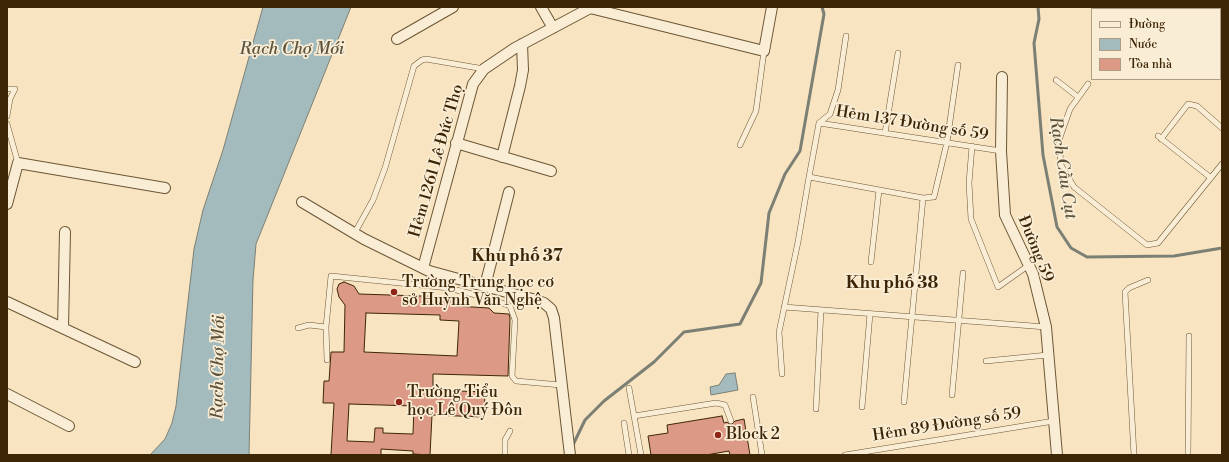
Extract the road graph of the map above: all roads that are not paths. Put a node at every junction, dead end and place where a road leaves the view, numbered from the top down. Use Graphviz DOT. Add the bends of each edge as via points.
graph roads {
  1 [pos="453,7"];
  2 [pos="542,7"];
  3 [pos="772,7"];
  4 [pos="591,8"];
  5 [pos="553,28"];
  6 [pos="846,36"];
  7 [pos="397,39"];
  8 [pos="522,44"];
  9 [pos="764,51"];
  10 [pos="898,53"];
  11 [pos="958,65"];
  12 [pos="484,69"];
  13 [pos="1002,77"];
  14 [pos="1056,80"];
  15 [pos="1088,84"];
  16 [pos="7,89"];
  17 [pos="1078,97"];
  18 [pos="7,116"];
  19 [pos="819,123"];
  20 [pos="7,124"];
  21 [pos="1222,128"];
  22 [pos="885,133"];
  23 [pos="947,142"];
  24 [pos="456,144"];
  25 [pos="740,146"];
  26 [pos="972,146"];
  27 [pos="1001,151"];
  28 [pos="502,157"];
  29 [pos="18,163"];
  30 [pos="1222,164"];
  31 [pos="551,171"];
  32 [pos="809,177"];
  33 [pos="1211,178"];
  34 [pos="165,188"];
  35 [pos="879,190"];
  36 [pos="509,192"];
  37 [pos="923,198"];
  38 [pos="302,202"];
  39 [pos="7,204"];
  40 [pos="65,232"];
  41 [pos="354,234"];
  42 [pos="871,262"];
  43 [pos="1028,265"];
  44 [pos="424,268"];
  45 [pos="964,273"];
  46 [pos="1148,280"];
  47 [pos="485,286"];
  48 [pos="7,302"];
  49 [pos="784,307"];
  50 [pos="821,310"];
  51 [pos="870,314"];
  52 [pos="912,317"];
  53 [pos="960,321"];
  54 [pos="326,327"];
  55 [pos="1046,327"];
  56 [pos="63,328"];
  57 [pos="298,328"];
  58 [pos="1189,336"];
  59 [pos="1048,355"];
  60 [pos="327,360"];
  61 [pos="986,361"];
  62 [pos="135,362"];
  63 [pos="782,374"];
  64 [pos="561,384"];
  65 [pos="629,388"];
  66 [pos="7,394"];
  67 [pos="952,394"];
  68 [pos="753,397"];
  69 [pos="904,402"];
  70 [pos="862,408"];
  71 [pos="816,409"];
  72 [pos="634,416"];
  73 [pos="731,421"];
  74 [pos="1054,421"];
  75 [pos="624,422"];
  76 [pos="69,426"];
  77 [pos="510,431"];
  78 [pos="505,455"];
  79 [pos="570,455"];
  80 [pos="629,455"];
  81 [pos="641,455"];
  82 [pos="762,455"];
  83 [pos="845,455"];
  84 [pos="1057,455"];
  85 [pos="1134,455"];
  86 [pos="1188,455"];
  1 -- 7 [label="street"];
  2 -- 5 [label="street"];
  3 -- 9 [label="street"];
  4 -- 5 [label="street, Hẻm 1261 Lê Đức Thọ"];
  4 -- 9 [label="street"];
  5 -- 8 [label="street, Hẻm 1261 Lê Đức Thọ"];
  6 -- 19 [label="lane" via="838,90 830,114"];
  8 -- 12 [label="street, Hẻm 1261 Lê Đức Thọ"];
  8 -- 28 [label="street" via="523,70"];
  9 -- 25 [label="lane" via="756,111"];
  10 -- 22 [label="lane"];
  11 -- 23 [label="lane"];
  12 -- 24 [label="street, Hẻm 1261 Lê Đức Thọ" via="473,84"];
  12 -- 41 [label="lane" via="426,59 414,66 385,168 373,200"];
  13 -- 27 [label="street, Đường 59"];
  14 -- 17 [label="lane"];
  15 -- 17 [label="lane"];
  16 -- 18 [label="lane" via="15,89"];
  17 -- 33 [label="lane" via="1070,109 1058,140 1061,165 1074,187 1147,244 1158,243"];
  19 -- 22 [label="lane, Hẻm 137 Đường số 59"];
  19 -- 32 [label="lane"];
  20 -- 29 [label="lane"];
  21 -- 33 [label="lane" via="1197,106 1188,104 1160,138"];
  22 -- 23 [label="lane, Hẻm 137 Đường số 59"];
  23 -- 26 [label="lane, Hẻm 137 Đường số 59"];
  23 -- 37 [label="lane" via="934,197"];
  24 -- 28 [label="street"];
  24 -- 44 [label="street, Hẻm 1261 Lê Đức Thọ"];
  26 -- 27 [label="lane, Hẻm 137 Đường số 59"];
  26 -- 43 [label="lane" via="969,183 971,219 998,286"];
  27 -- 43 [label="street, Đường 59" via="1005,214"];
  28 -- 31 [label="street"];
  29 -- 34 [label="street"];
  29 -- 39 [label="street"];
  30 -- 33 [label="lane"];
  32 -- 35 [label="lane"];
  32 -- 49 [label="lane"];
  35 -- 37 [label="lane"];
  35 -- 42 [label="lane"];
  36 -- 47 [label="street"];
  37 -- 52 [label="lane"];
  38 -- 41 [label="street"];
  40 -- 56 [label="street"];
  41 -- 44 [label="street"];
  43 -- 55 [label="street, Đường 59" via="1033,274"];
  44 -- 47 [label="street"];
  45 -- 53 [label="lane"];
  46 -- 85 [label="lane" via="1125,292"];
  47 -- 64 [label="street" via="544,303 551,309"];
  48 -- 56 [label="street"];
  49 -- 50 [label="lane"];
  49 -- 63 [label="lane" via="779,332"];
  50 -- 51 [label="lane"];
  50 -- 71 [label="lane"];
  51 -- 52 [label="lane"];
  51 -- 70 [label="lane"];
  52 -- 53 [label="lane"];
  52 -- 69 [label="lane"];
  53 -- 55 [label="lane"];
  53 -- 67 [label="lane"];
  54 -- 57 [label="lane" via="309,325"];
  54 -- 60 [label="lane"];
  54 -- 64 [label="lane" via="331,276 449,288 510,306 515,320 512,376 516,381"];
  55 -- 59 [label="street, Đường 59"];
  56 -- 62 [label="street"];
  58 -- 86 [label="lane"];
  59 -- 61 [label="lane"];
  59 -- 74 [label="street, Đường 59"];
  64 -- 79 [label="street"];
  65 -- 72 [label="lane"];
  66 -- 76 [label="street"];
  68 -- 82 [label="lane"];
  72 -- 73 [label="lane" via="716,403 725,405"];
  72 -- 81 [label="lane"];
  74 -- 83 [label="lane, Hẻm 89 Đường số 59"];
  74 -- 84 [label="street, Đường 59"];
  75 -- 80 [label="lane"];
  77 -- 78 [label="lane" via="505,440"];
}
